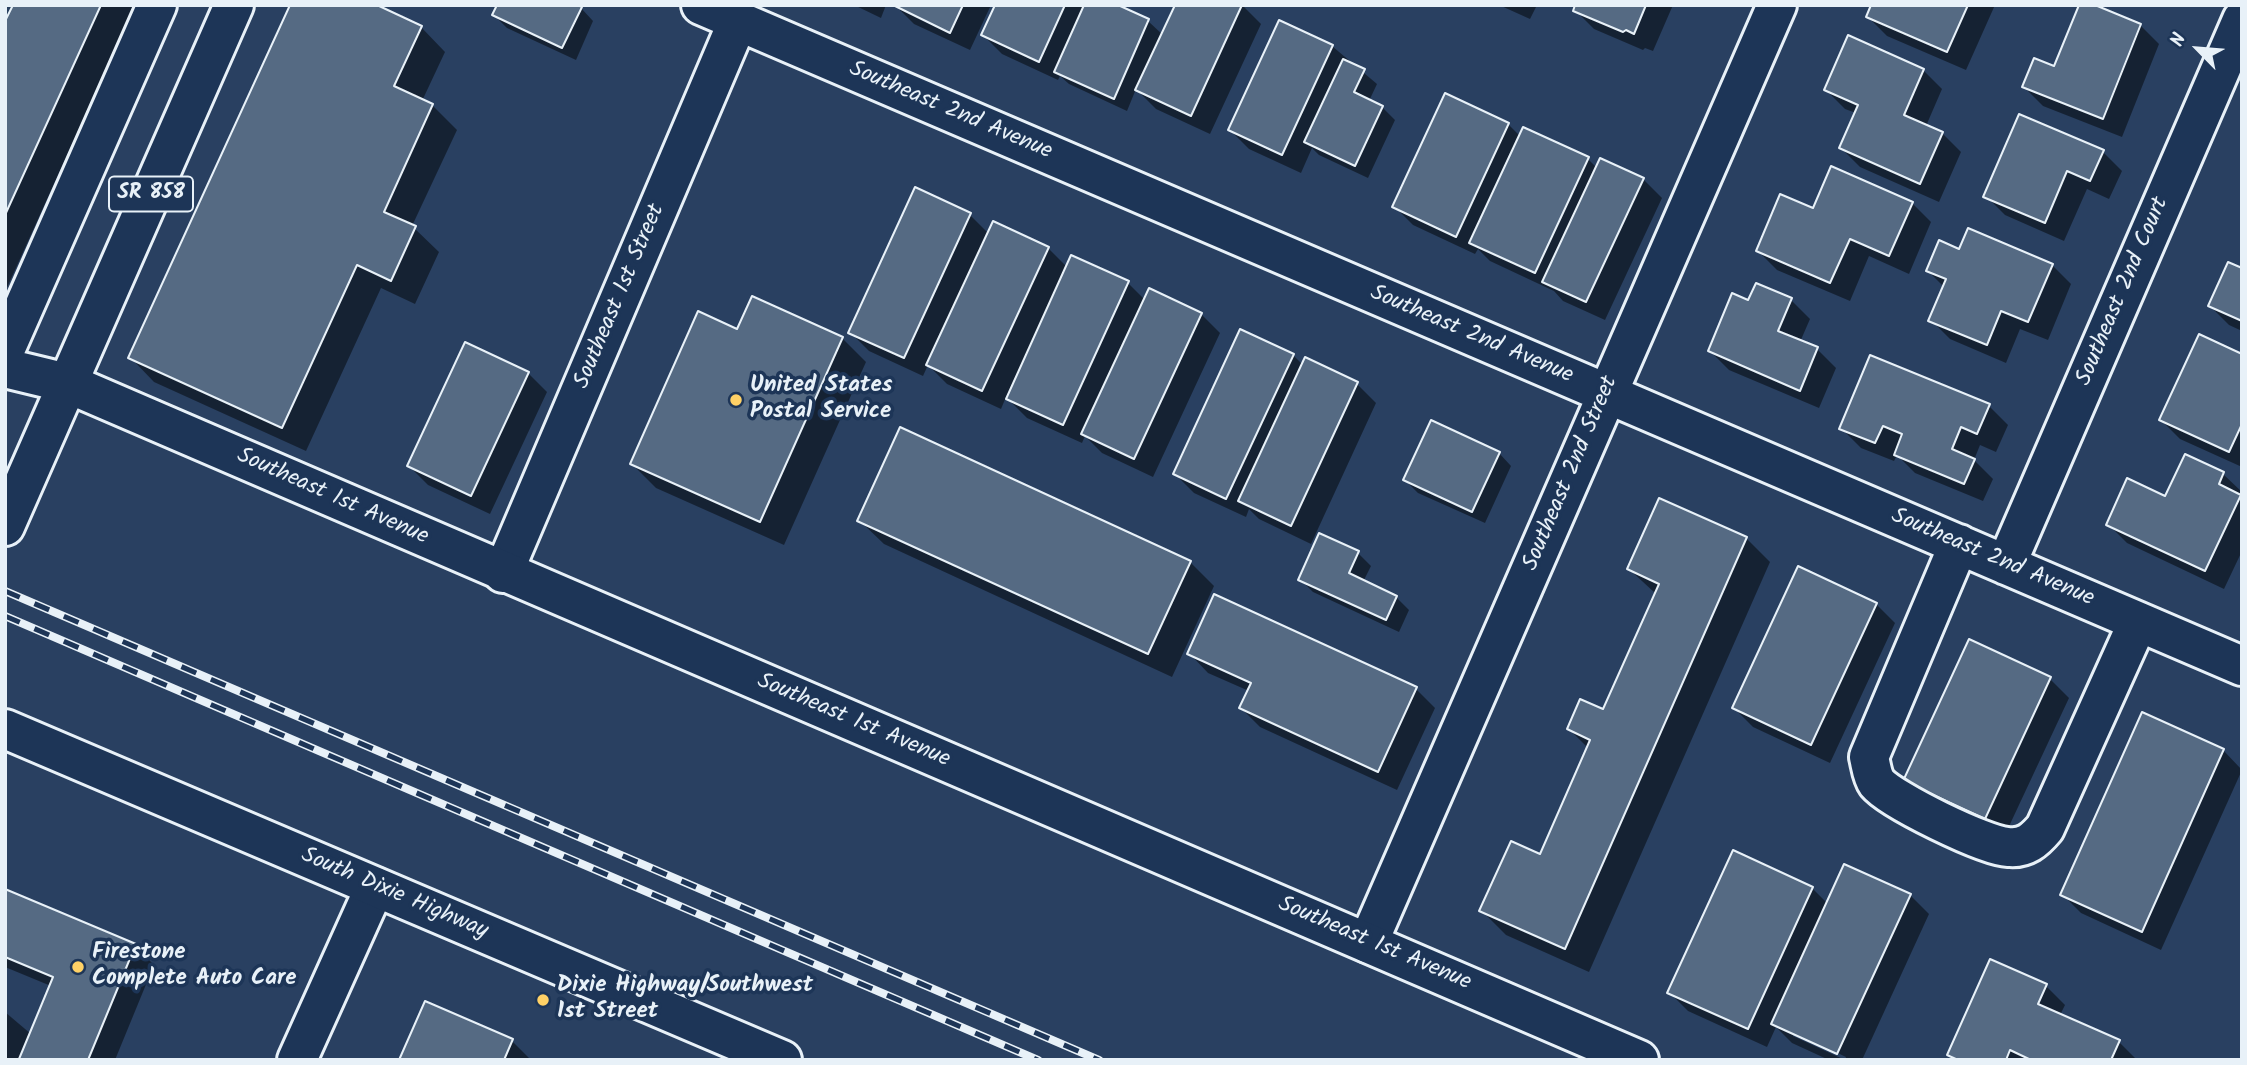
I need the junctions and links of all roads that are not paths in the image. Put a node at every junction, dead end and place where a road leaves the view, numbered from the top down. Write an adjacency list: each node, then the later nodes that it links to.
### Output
1 (157, 5): 7 (street, SR 858)
2 (234, 5): 9 (street, SR 858)
3 (701, 5): 6 (street, Southeast 2nd Avenue)
4 (1777, 5): 10 (street, Southeast 2nd Street)
5 (2242, 20): 13 (street, Southeast 2nd Court)
6 (738, 21): 10 (street, Southeast 2nd Avenue); 14 (street, Southeast 1st Street)
7 (5, 350)
8 (5, 368): 9 (street, Southeast 1st Avenue)
9 (67, 383): 11 (street, SR 858); 14 (street, Southeast 1st Avenue)
10 (1606, 395): 12 (street, Southeast 2nd Avenue); 19 (street, Southeast 2nd Street)
11 (5, 526)
12 (1959, 544): 13 (street, Southeast 2nd Avenue); 15 (street)
13 (2006, 565): 15 (street, Southeast 2nd Avenue)
14 (503, 573): 19 (street, Southeast 1st Avenue)
15 (2138, 622): 16 (street, Southeast 2nd Avenue)
16 (2242, 666)
17 (5, 729): 18 (street, South Dixie Highway)
18 (374, 887): 20 (street); 21 (street, South Dixie Highway)
19 (1368, 943): 22 (street, Southeast 1st Avenue)
20 (297, 1060)
21 (782, 1060)
22 (1639, 1060)

